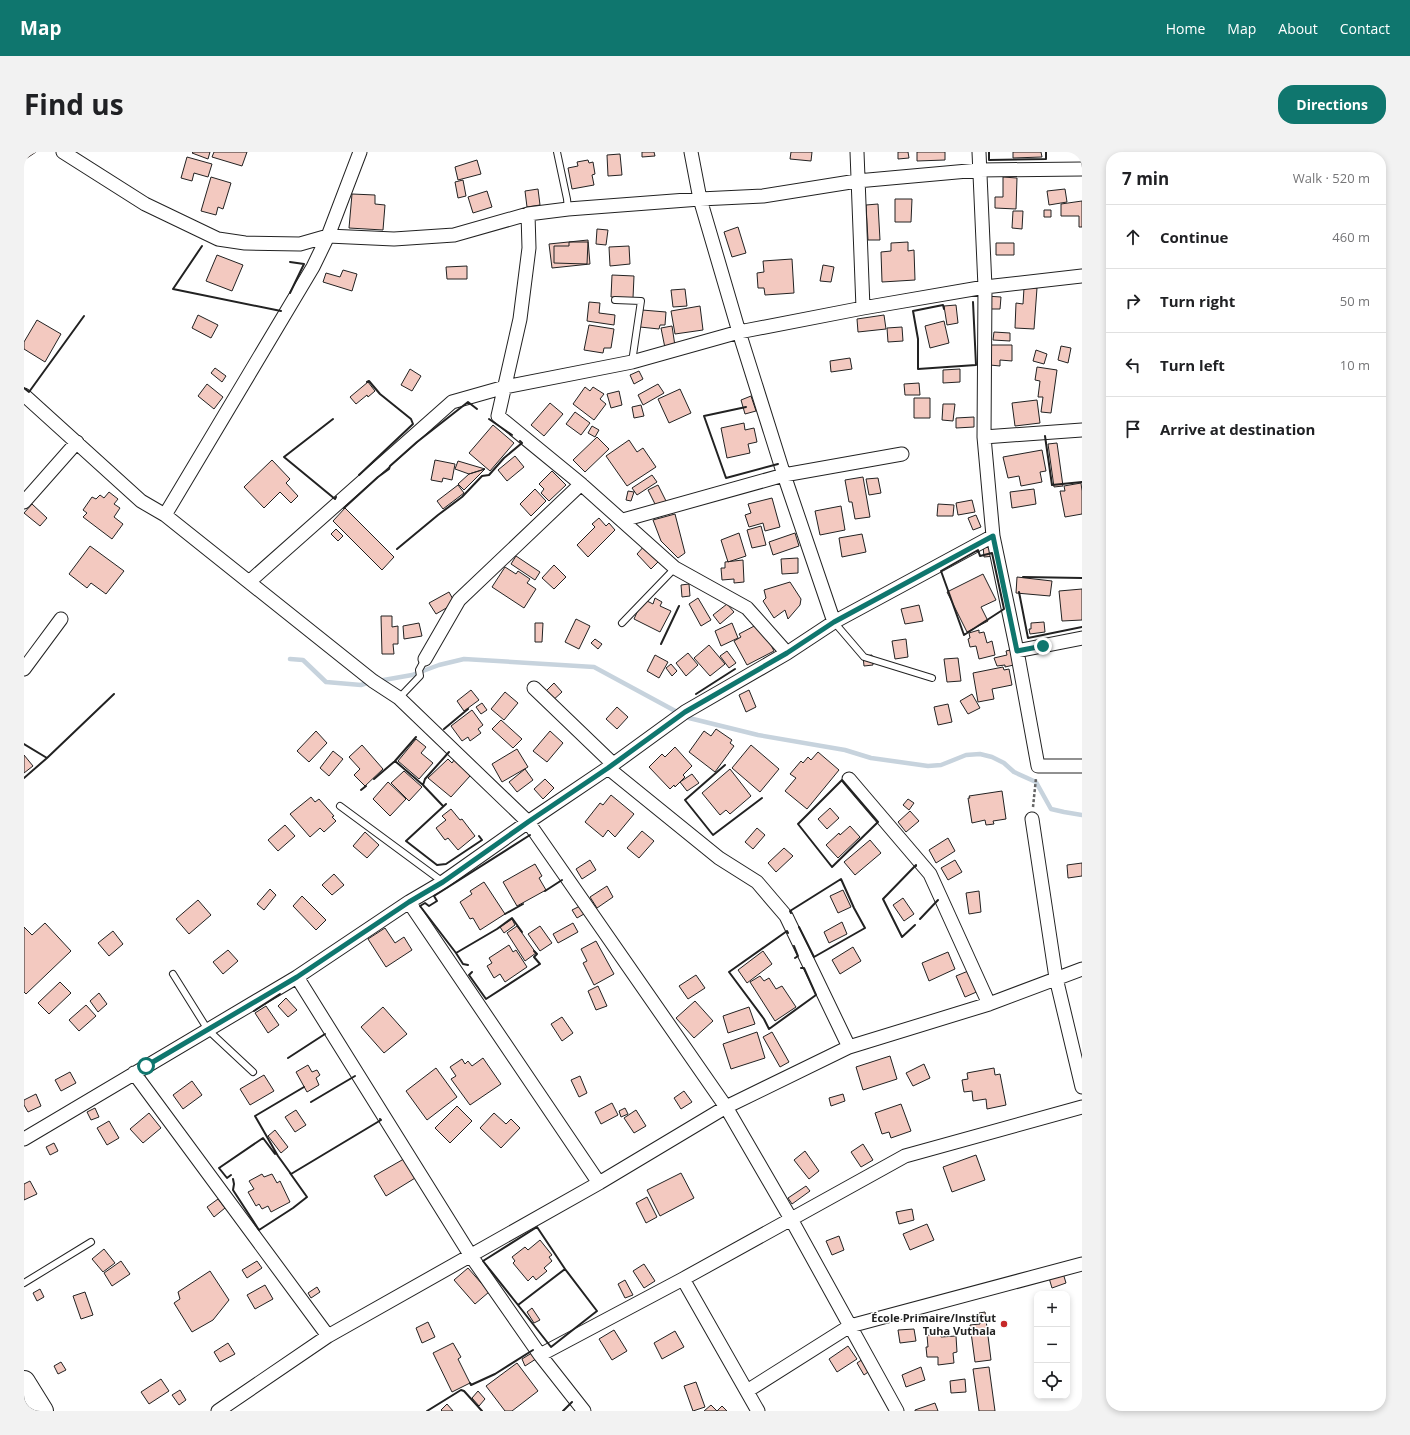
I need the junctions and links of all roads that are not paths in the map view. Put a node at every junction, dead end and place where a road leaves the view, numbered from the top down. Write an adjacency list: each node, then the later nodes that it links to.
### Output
1 (63, 152): 13 (street)
2 (360, 152): 13 (street)
3 (557, 152): 11 (lane)
4 (691, 152): 10 (street)
5 (857, 152): 9 (street)
6 (979, 152): 8 (street)
7 (1082, 169): 8 (street)
8 (980, 170): 9 (street); 15 (street)
9 (857, 181): 10 (street); 17 (street)
10 (700, 199): 11 (street); 18 (street)
11 (568, 209): 12 (street)
12 (528, 214): 13 (street); 20 (street)
13 (328, 236): 29 (street)
14 (1082, 276): 15 (street)
15 (985, 287): 17 (street); 23 (street)
16 (614, 300): 19 (lane)
17 (862, 308): 18 (street)
18 (739, 332): 19 (street); 26 (street)
19 (632, 362): 20 (street)
20 (505, 387): 27 (street); 33 (street)
21 (24, 395): 24 (street)
22 (1082, 430): 23 (street)
23 (984, 437): 31 (street)
24 (76, 442): 28 (street); 29 (street)
25 (902, 454): 26 (street)
26 (784, 475): 30 (street); 35 (street)
27 (581, 484): 30 (street); 40 (street)
28 (24, 502)
29 (165, 515): 33 (street)
30 (623, 520): 32 (street)
31 (993, 536): 35 (street); 38 (street)
32 (675, 568): 36 (lane); 39 (street)
33 (250, 582): 44 (street)
34 (61, 619): 41 (street)
35 (834, 622): 39 (street); 42 (lane)
36 (622, 623)
37 (1082, 638): 38 (street)
38 (1017, 651): 46 (street)
39 (787, 653): 45 (street)
40 (421, 668): 44 (lane)
41 (24, 669)
42 (932, 678)
43 (534, 688): 45 (street)
44 (398, 698): 50 (street)
45 (610, 766): 50 (street); 59 (street)
46 (1082, 766)
47 (850, 779): 57 (street)
48 (340, 806): 51 (lane)
49 (1032, 819): 56 (street)
50 (528, 822): 51 (street); 63 (street)
51 (443, 882): 52 (street)
52 (409, 902): 55 (street); 66 (street)
53 (1082, 969): 56 (street)
54 (173, 974): 58 (lane)
55 (297, 977): 58 (street); 69 (street)
56 (1056, 978): 57 (street); 62 (street)
57 (989, 1004): 59 (street)
58 (208, 1030): 60 (lane); 61 (street)
59 (849, 1047): 63 (street)
60 (253, 1072)
61 (134, 1074): 65 (street); 74 (street)
62 (1082, 1087)
63 (726, 1107): 66 (street); 67 (street)
64 (1082, 1107): 67 (street)
65 (24, 1139)
66 (599, 1183): 69 (street)
67 (791, 1219): 71 (street); 73 (street)
68 (91, 1242): 72 (lane)
69 (471, 1256): 74 (street); 75 (street)
70 (1082, 1264): 73 (street)
71 (683, 1279): 75 (street); 77 (street)
72 (24, 1283)
73 (850, 1326): 77 (street); 82 (street)
74 (328, 1336): 80 (street)
75 (540, 1355): 79 (street)
76 (24, 1382): 78 (highway)
77 (747, 1391): 81 (street)
78 (34, 1406)
79 (581, 1410)
80 (218, 1411)
81 (758, 1411)
82 (897, 1411)

